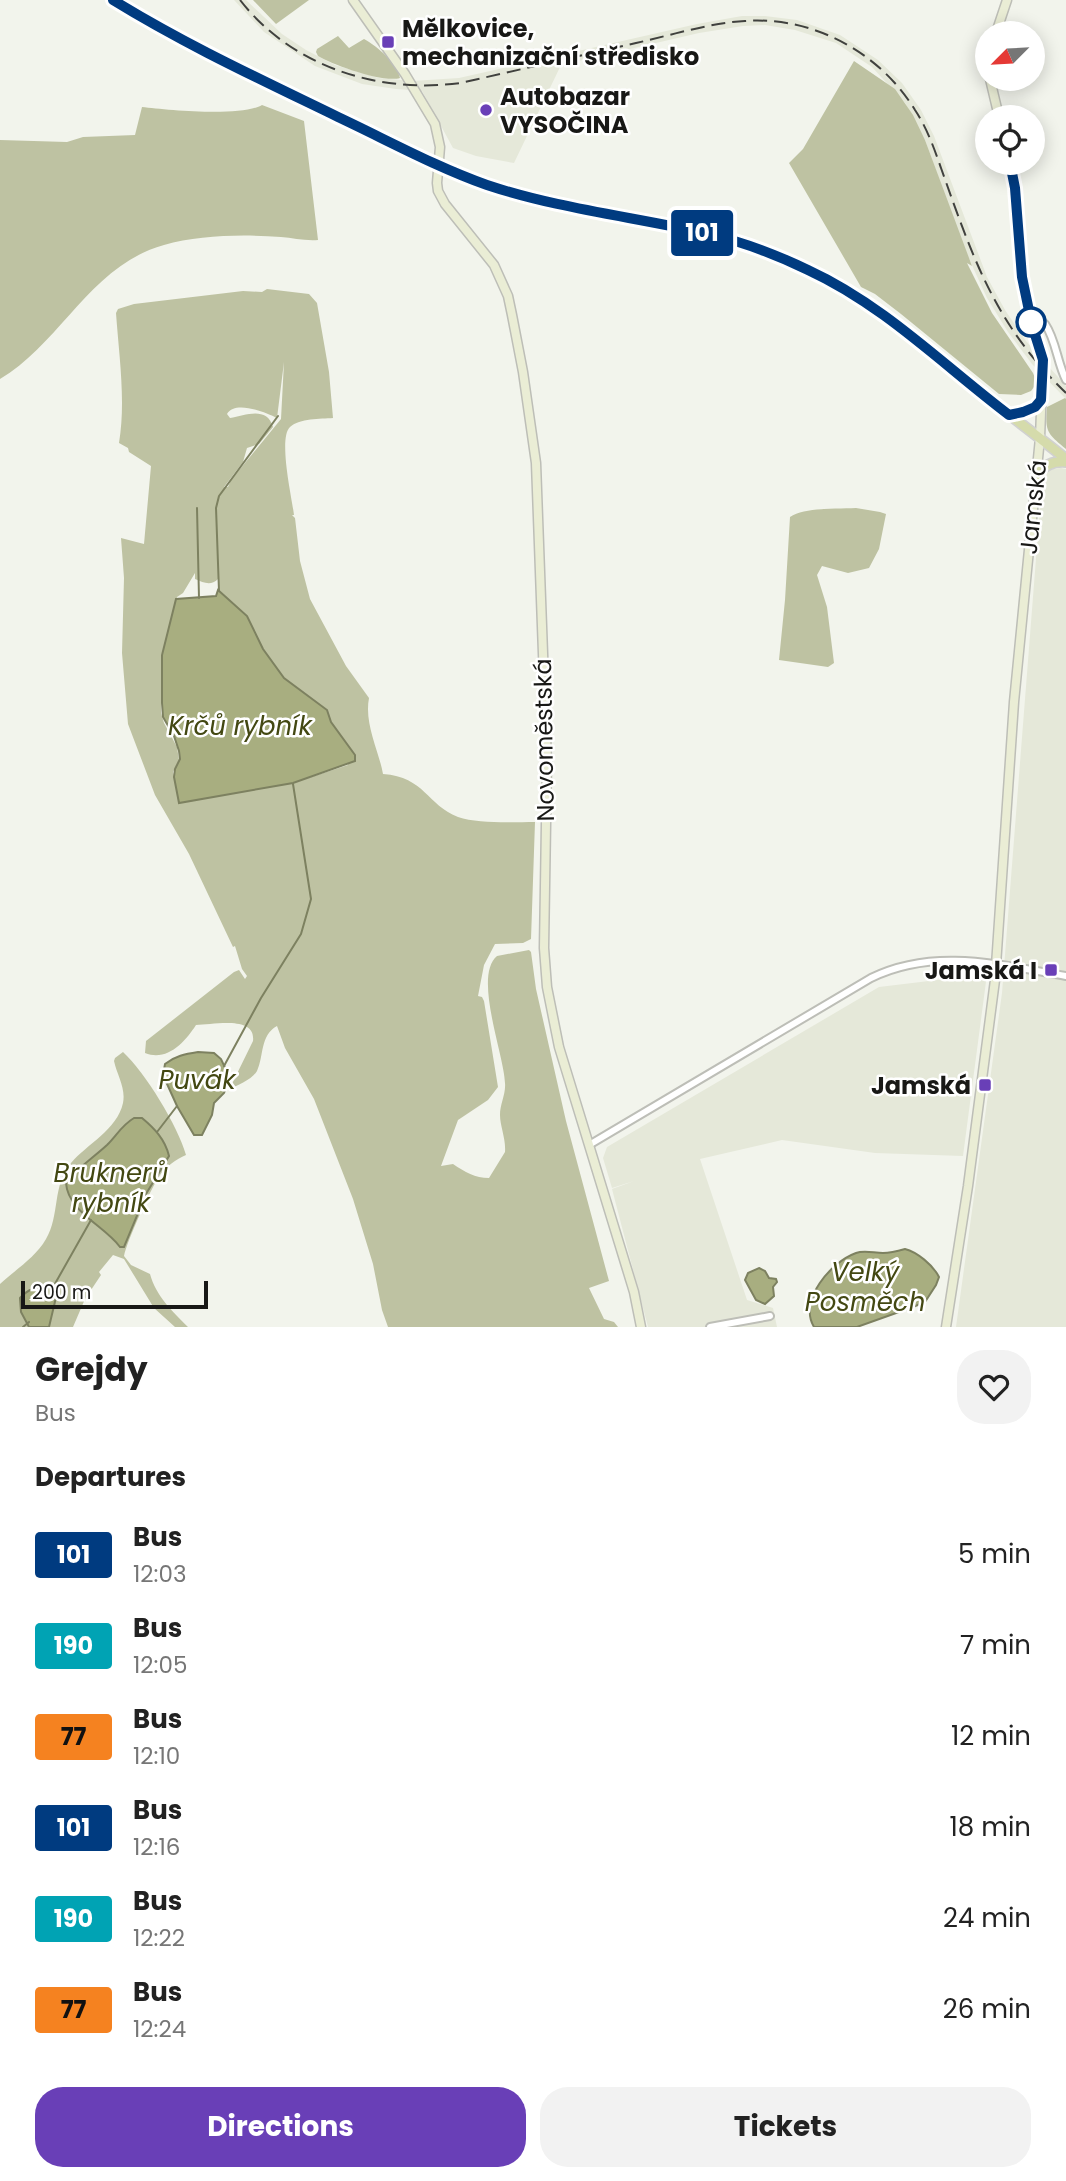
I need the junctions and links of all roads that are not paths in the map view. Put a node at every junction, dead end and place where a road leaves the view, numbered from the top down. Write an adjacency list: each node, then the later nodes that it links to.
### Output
1 (113, 0): 5 (main road)
2 (353, 0): 5 (street, Novoměstská)
3 (1007, 0): 4 (street)
4 (1000, 21)
5 (438, 165): 10 (main road); 16 (street, Novoměstská)
6 (1012, 175): 7 (street, Jamská)
7 (1032, 325): 8 (street); 9 (street, Jamská)
8 (1066, 380)
9 (1041, 400): 10 (main road); 11 (street, Jamská)
10 (1009, 415): 11 (main road)
11 (1040, 438): 12 (main road); 13 (street, Jamská)
12 (1066, 460): 13 (main road)
13 (1036, 476): 14 (street, Jamská)
14 (997, 965): 15 (street); 16 (street); 20 (street, Jamská)
15 (1066, 976)
16 (589, 1145): 18 (street, Novoměstská)
17 (770, 1316): 19 (street)
18 (641, 1327)
19 (710, 1327)
20 (946, 1327)

